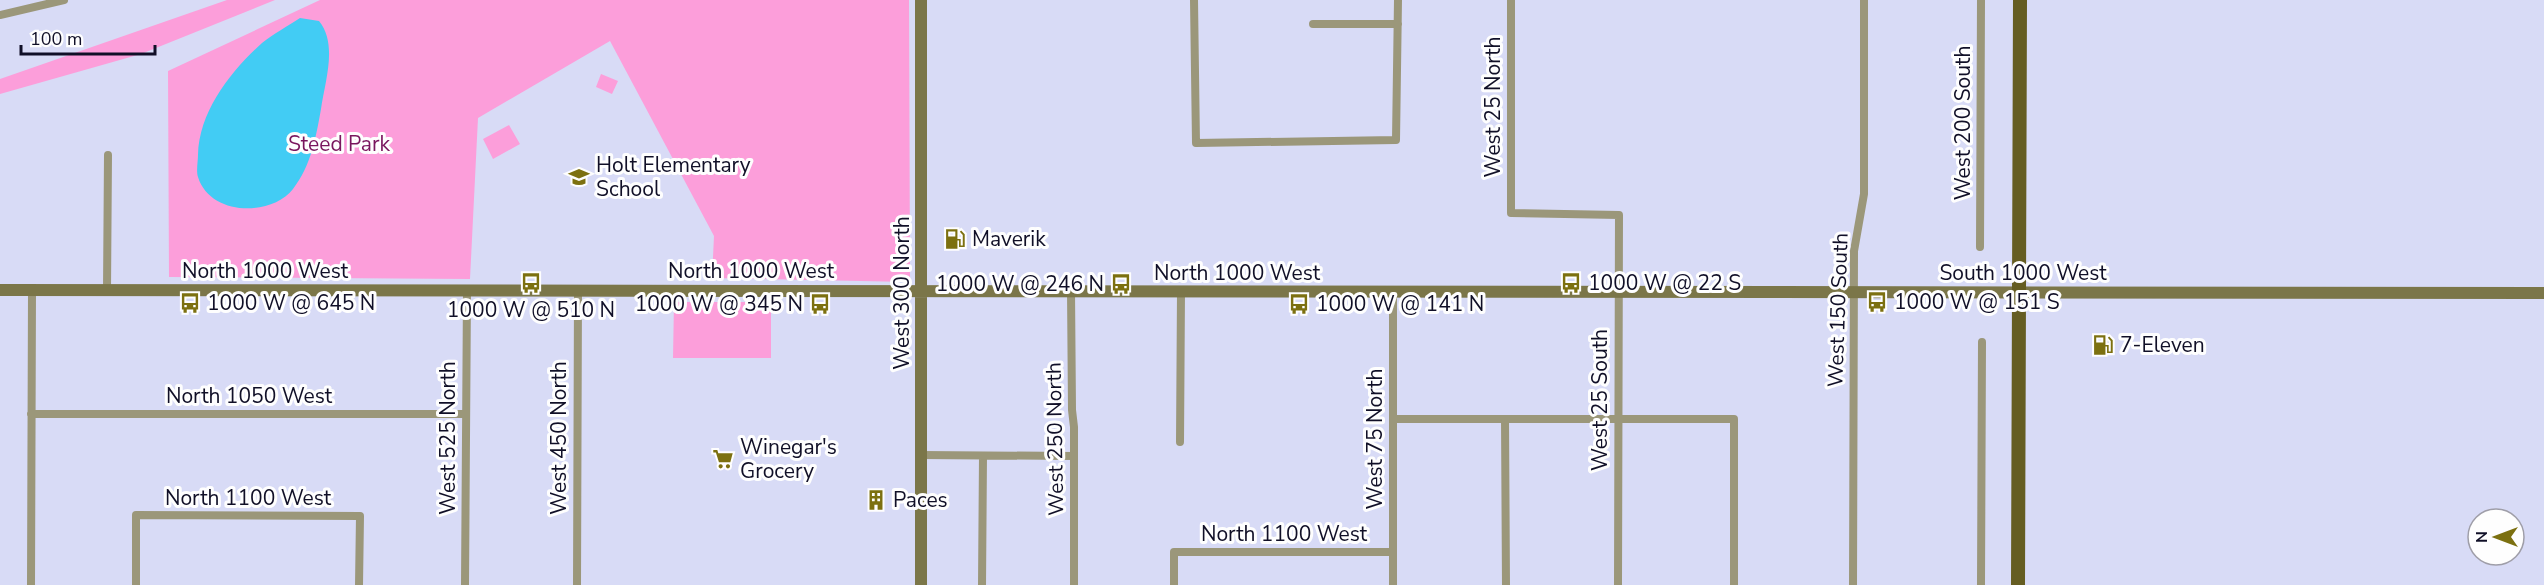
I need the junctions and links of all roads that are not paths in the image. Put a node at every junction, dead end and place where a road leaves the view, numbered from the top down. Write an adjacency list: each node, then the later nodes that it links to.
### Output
1 (64, 0): 9 (street)
2 (921, 0): 21 (main road, West 300 North)
3 (1194, 0): 12 (street)
4 (1398, 0): 12 (street)
5 (1511, 0): 14 (street, West 25 North)
6 (1864, 0): 26 (street, West 150 South)
7 (1981, 0): 15 (street, West 200 South)
8 (2020, 0): 27 (main road)
9 (37, 3): 10 (street)
10 (0, 15)
11 (1314, 24): 12 (street)
12 (1398, 24)
13 (108, 155): 18 (street)
14 (1619, 215): 25 (street, West 25 South)
15 (1980, 247)
16 (0, 291): 17 (main road, North 1000 West)
17 (32, 291): 18 (main road, North 1000 West); 31 (street)
18 (107, 291): 19 (main road, North 1000 West)
19 (466, 291): 20 (main road, North 1000 West); 32 (street, West 525 North)
20 (578, 291): 21 (main road, North 1000 West); 45 (street, West 450 North)
21 (921, 291): 22 (main road, North 1000 West); 37 (main road, West 300 North)
22 (1071, 291): 23 (main road, North 1000 West); 39 (street, West 250 North)
23 (1180, 292): 28 (main road, North 1000 West); 36 (street)
24 (1501, 292): 25 (main road, South 1000 West); 28 (main road, North 1000 West)
25 (1618, 292): 26 (main road, South 1000 West); 35 (street, West 25 South)
26 (1854, 292): 27 (main road, South 1000 West); 54 (street, West 150 South)
27 (2018, 292): 29 (main road, South 1000 West); 56 (main road)
28 (1393, 293): 33 (street, West 75 North)
29 (2544, 293)
30 (1982, 342): 55 (street)
31 (31, 414): 32 (street, North 1050 West); 41 (street)
32 (466, 414): 44 (street, West 525 North)
33 (1393, 419): 34 (street); 40 (street, West 75 North)
34 (1505, 419): 35 (street); 51 (street)
35 (1618, 419): 52 (street, West 25 South); 53 (street)
36 (1180, 442)
37 (921, 455): 38 (street); 46 (main road, West 300 North)
38 (983, 456): 39 (street); 47 (street)
39 (1074, 456): 48 (street, West 250 North)
40 (1393, 552): 49 (street, North 1100 West); 50 (street, West 75 North)
41 (31, 585)
42 (136, 585): 43 (street, North 1100 West)
43 (360, 585)
44 (465, 585)
45 (577, 585)
46 (921, 585)
47 (982, 585)
48 (1074, 585)
49 (1174, 585)
50 (1393, 585)
51 (1506, 585)
52 (1618, 585)
53 (1734, 585)
54 (1853, 585)
55 (1981, 585)
56 (2018, 585)

